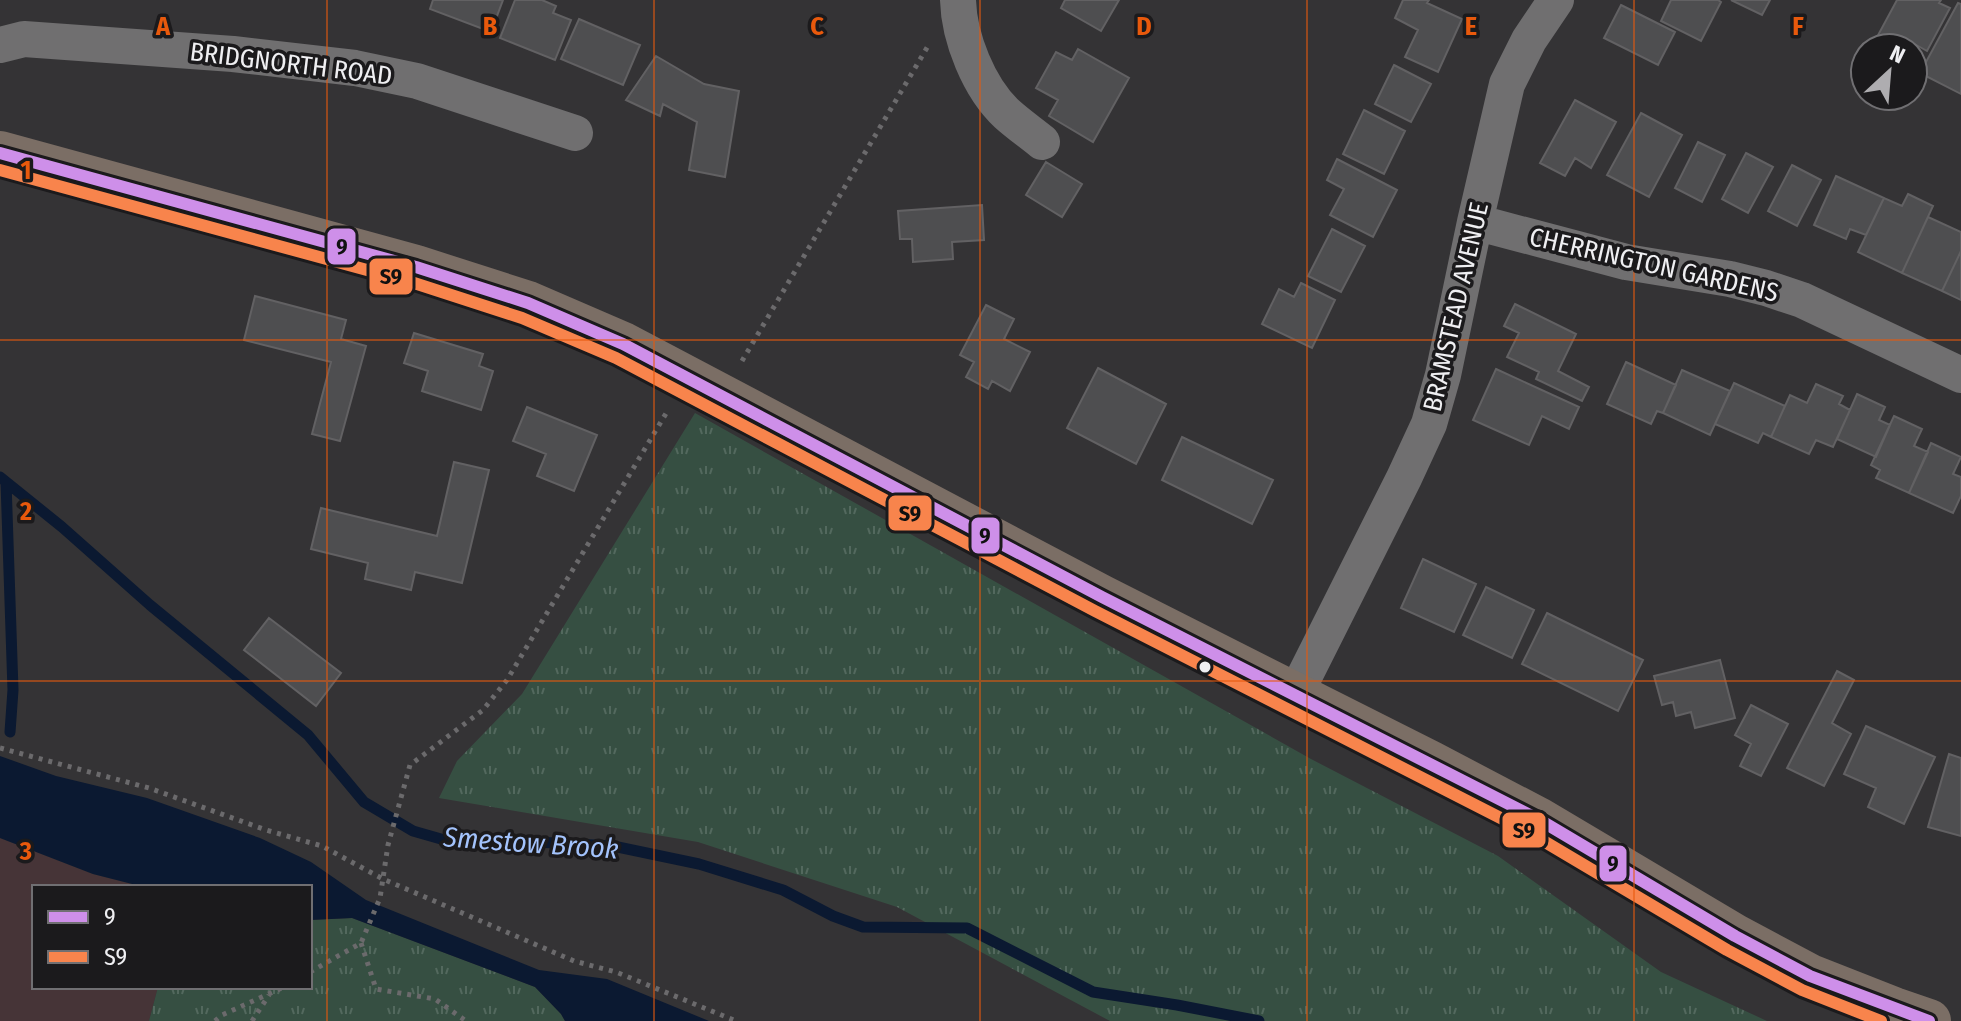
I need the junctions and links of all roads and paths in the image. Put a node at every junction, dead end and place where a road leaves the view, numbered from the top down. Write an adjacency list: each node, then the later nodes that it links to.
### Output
1 (958, 0): 6 (street)
2 (1556, 0): 8 (street, BRAMSTEAD AVENUE)
3 (931, 41): 10 (path)
4 (0, 45): 5 (street, BRIDGNORTH ROAD)
5 (575, 133)
6 (1042, 142)
7 (0, 153): 10 (highway)
8 (1475, 222): 9 (street, CHERRINGTON GARDENS); 11 (street, BRAMSTEAD AVENUE)
9 (1961, 375)
10 (705, 387): 11 (highway); 13 (path)
11 (1295, 695): 22 (highway)
12 (0, 748): 13 (path)
13 (383, 876): 14 (path); 21 (path)
14 (361, 943): 15 (path); 20 (path)
15 (312, 971)
16 (280, 989): 17 (path)
17 (270, 995): 18 (path); 19 (path)
18 (215, 1021)
19 (252, 1021)
20 (466, 1021)
21 (736, 1021)
22 (1929, 1021)

